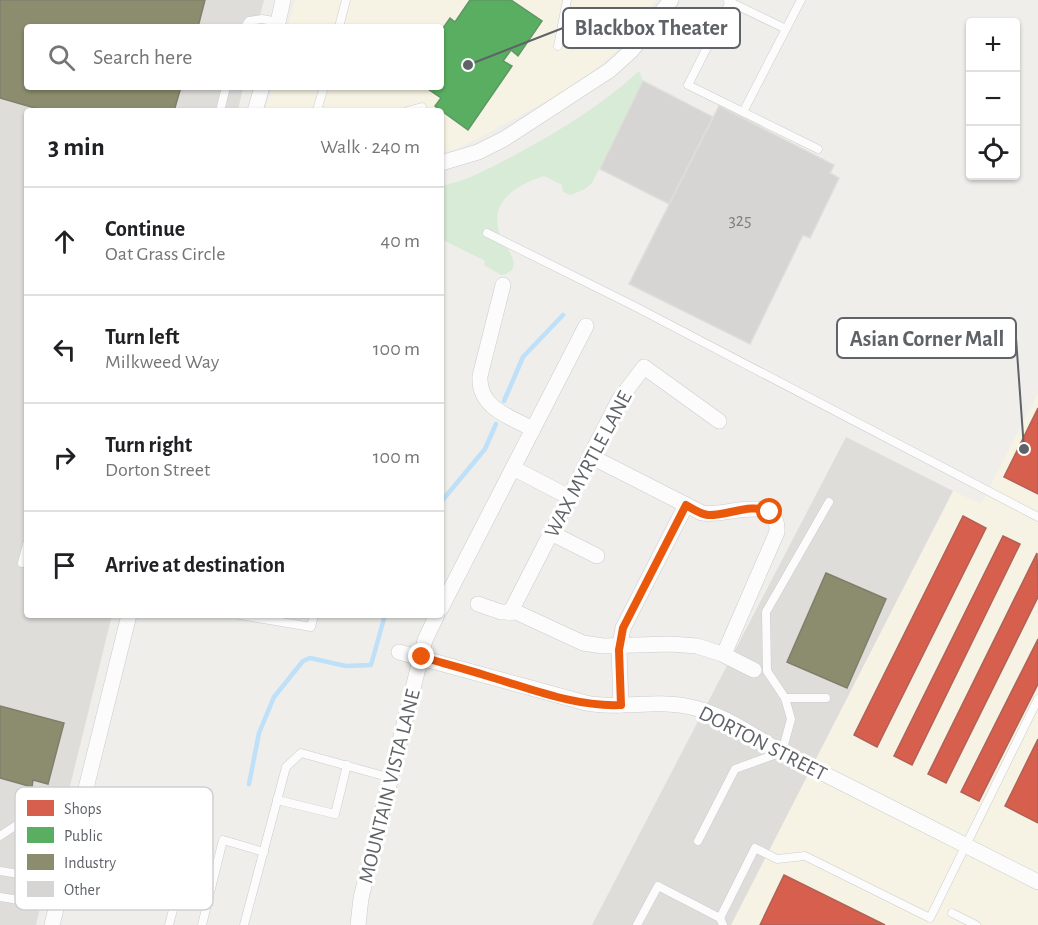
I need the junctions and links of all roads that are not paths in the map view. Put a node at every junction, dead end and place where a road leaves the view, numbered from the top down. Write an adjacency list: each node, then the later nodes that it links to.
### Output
1 (283, 0): 9 (street)
2 (346, 0): 10 (lane)
3 (567, 0): 12 (lane)
4 (671, 0): 23 (street)
5 (801, 0): 11 (lane)
6 (729, 1): 11 (lane); 21 (lane)
7 (247, 24): 8 (lane)
8 (275, 24)
9 (278, 24)
10 (340, 24)
11 (786, 29): 21 (lane)
12 (558, 46)
13 (225, 90): 17 (lane)
14 (261, 90): 18 (street)
15 (323, 90): 19 (lane)
16 (422, 107): 20 (lane)
17 (221, 108)
18 (256, 108)
19 (318, 108)
20 (418, 108)
21 (743, 112): 22 (lane)
22 (818, 149)
23 (444, 162)
24 (487, 233): 34 (lane)
25 (503, 285): 28 (street)
26 (586, 326): 28 (street)
27 (719, 421): 29 (street, WAX MYRTLE LANE)
28 (533, 429): 30 (street)
29 (590, 456): 31 (street, WAX MYRTLE LANE); 33 (street)
30 (513, 468): 31 (street); 39 (street)
31 (569, 497): 35 (street, WAX MYRTLE LANE)
32 (829, 502): 51 (lane)
33 (686, 505): 46 (street); 48 (street)
34 (1038, 517)
35 (551, 533): 37 (street); 41 (street, WAX MYRTLE LANE)
36 (24, 555): 38 (lane)
37 (597, 556)
38 (22, 563)
39 (444, 602)
40 (478, 604): 41 (street)
41 (510, 613): 46 (street)
42 (128, 618): 58 (street)
43 (258, 618): 44 (lane)
44 (313, 618)
45 (436, 618): 49 (street, MOUNTAIN VISTA LANE)
46 (619, 646): 48 (street); 54 (street)
47 (399, 652): 49 (street, DORTON STREET)
48 (724, 654): 50 (street)
49 (422, 657): 54 (street, DORTON STREET); 57 (street, MOUNTAIN VISTA LANE)
50 (754, 670)
51 (785, 698): 52 (lane); 55 (lane)
52 (826, 698)
53 (1038, 699): 63 (lane)
54 (621, 705): 55 (street, DORTON STREET)
55 (782, 752): 62 (lane); 63 (street, DORTON STREET)
56 (346, 765): 57 (lane); 59 (lane); 59 (lane)
57 (391, 778): 80 (street, MOUNTAIN VISTA LANE)
58 (87, 787)
59 (277, 800): 64 (lane)
60 (15, 826): 61 (lane)
61 (0, 836)
62 (698, 841)
63 (965, 846): 68 (street, DORTON STREET); 75 (lane)
64 (264, 852): 67 (lane); 79 (lane)
65 (0, 871): 66 (lane)
66 (15, 873)
67 (213, 880)
68 (1038, 882)
69 (0, 897): 70 (lane)
70 (15, 899)
71 (56, 910): 76 (street)
72 (174, 910): 77 (lane)
73 (206, 910): 78 (lane)
74 (951, 913): 82 (lane)
75 (722, 922): 81 (lane)
76 (52, 925)
77 (170, 925)
78 (202, 925)
79 (244, 925)
80 (358, 925)
81 (637, 925)
82 (976, 925)

